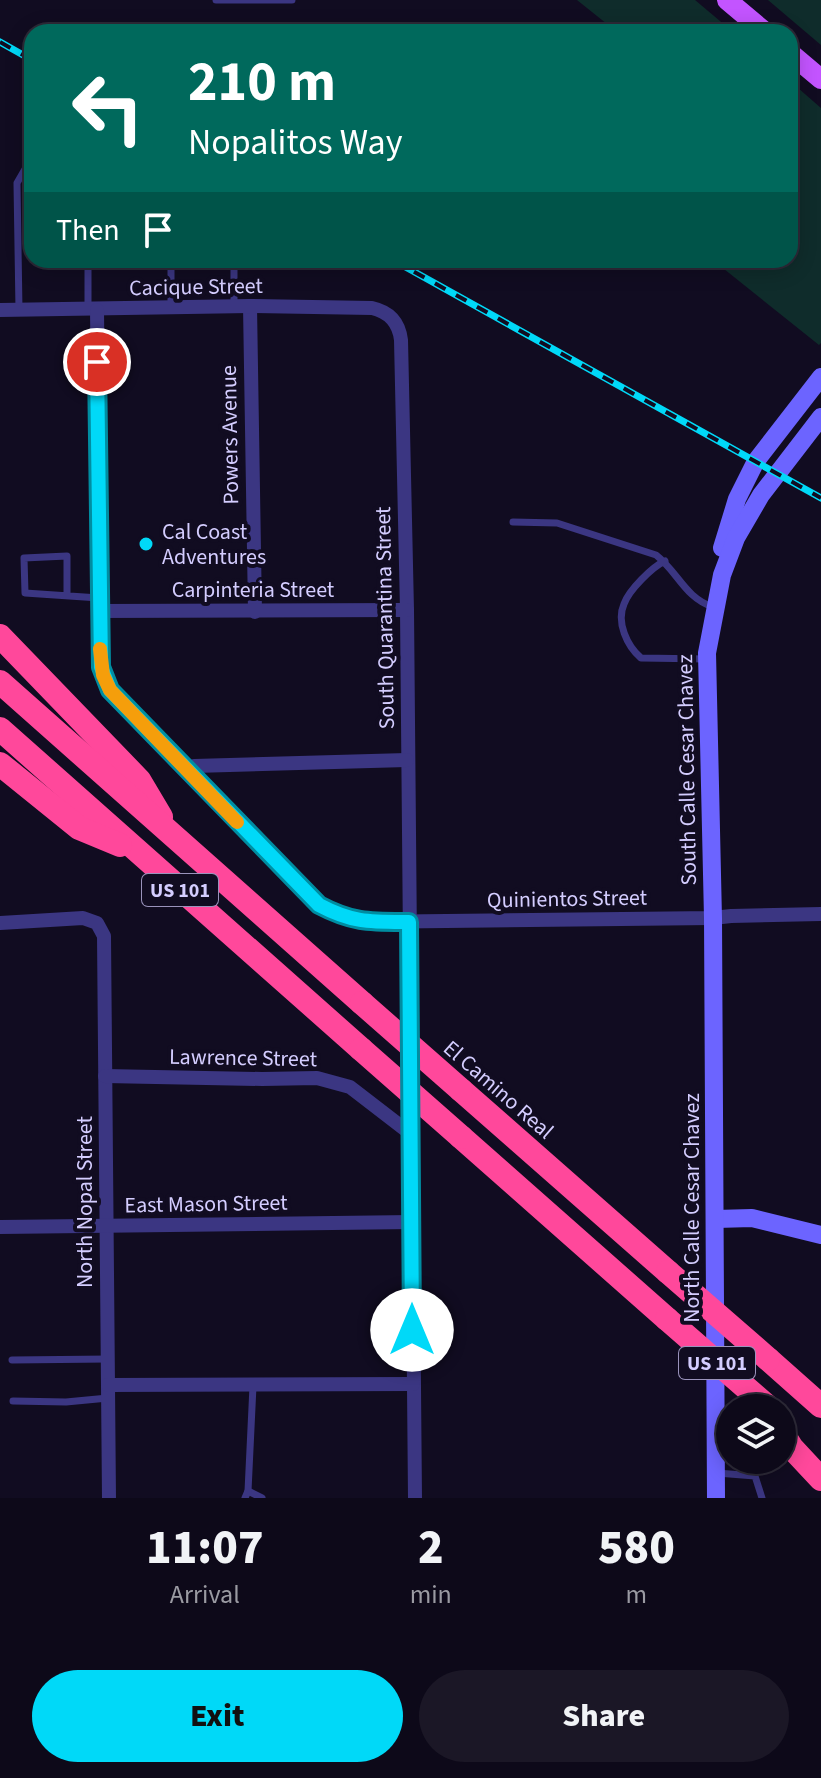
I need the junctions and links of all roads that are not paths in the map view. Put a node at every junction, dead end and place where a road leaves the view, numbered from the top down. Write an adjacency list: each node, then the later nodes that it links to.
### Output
1 (216, 0): 2 (lane)
2 (292, 0)
3 (727, 0): 4 (main road)
4 (756, 24)
5 (798, 60): 6 (main road)
6 (821, 79)
7 (24, 171): 15 (lane)
8 (89, 268): 16 (lane)
9 (171, 268): 13 (lane)
10 (234, 268): 11 (lane)
11 (234, 306): 12 (street, Cacique Street); 13 (street, Cacique Street)
12 (250, 306): 17 (street, Cacique Street); 27 (street, Powers Avenue)
13 (171, 308): 16 (street, Cacique Street)
14 (0, 310): 15 (street, Cacique Street)
15 (19, 310): 16 (street, Cacique Street)
16 (92, 310): 24 (street, Quinientos Street)
17 (390, 316): 26 (street, South Quarantina Street)
18 (821, 377): 22 (street, South Calle Cesar Chavez)
19 (821, 417): 22 (street, South Calle Cesar Chavez)
20 (513, 522): 21 (lane)
21 (665, 561): 25 (lane); 29 (lane)
22 (722, 575): 25 (street, South Calle Cesar Chavez)
23 (67, 596): 23 (lane); 24 (lane)
24 (99, 604): 27 (street, Carpinteria Street); 34 (street, Quinientos Street)
25 (715, 608): 29 (street, South Calle Cesar Chavez)
26 (407, 610): 27 (street, Carpinteria Street); 32 (street, South Quarantina Street)
27 (255, 612)
28 (0, 636): 35 (highway)
29 (707, 659): 38 (street, South Calle Cesar Chavez)
30 (0, 682): 35 (highway, El Camino Real / US 101)
31 (0, 729): 36 (highway, US 101)
32 (407, 760): 34 (street); 39 (street, South Quarantina Street)
33 (0, 764): 36 (highway)
34 (186, 770): 39 (street, Quinientos Street)
35 (172, 836): 56 (highway, El Camino Real / US 101, bridge)
36 (138, 853): 54 (highway, US 101, bridge)
37 (821, 914): 38 (street, Quinientos Street)
38 (713, 918): 39 (street, Quinientos Street); 43 (street, North Calle Cesar Chavez)
39 (409, 922): 42 (street, South Quarantina Street)
40 (0, 923): 41 (street, North Nopal Street)
41 (105, 1076): 42 (street, Lawrence Street); 46 (street, North Nopal Street)
42 (411, 1134): 44 (street, South Quarantina Street)
43 (716, 1219): 47 (street); 53 (street, North Calle Cesar Chavez)
44 (412, 1222): 46 (street, East Mason Street); 51 (street, South Quarantina Street)
45 (0, 1227): 46 (street, East Mason Street)
46 (106, 1227): 48 (street, North Nopal Street)
47 (821, 1235)
48 (108, 1359): 49 (lane); 52 (street, North Nopal Street)
49 (12, 1360)
50 (253, 1383): 51 (street); 52 (street); 63 (lane)
51 (413, 1384): 66 (street, South Quarantina Street)
52 (108, 1391): 55 (lane); 64 (street, North Nopal Street)
53 (716, 1394)
54 (753, 1394)
55 (13, 1401)
56 (821, 1406)
57 (796, 1432): 59 (highway, US 101)
58 (796, 1452): 62 (highway)
59 (821, 1453)
60 (716, 1474): 67 (street, North Calle Cesar Chavez)
61 (729, 1474): 68 (lane)
62 (821, 1479)
63 (246, 1495): 65 (lane)
64 (109, 1498)
65 (262, 1498)
66 (415, 1498)
67 (716, 1498)
68 (762, 1498)

